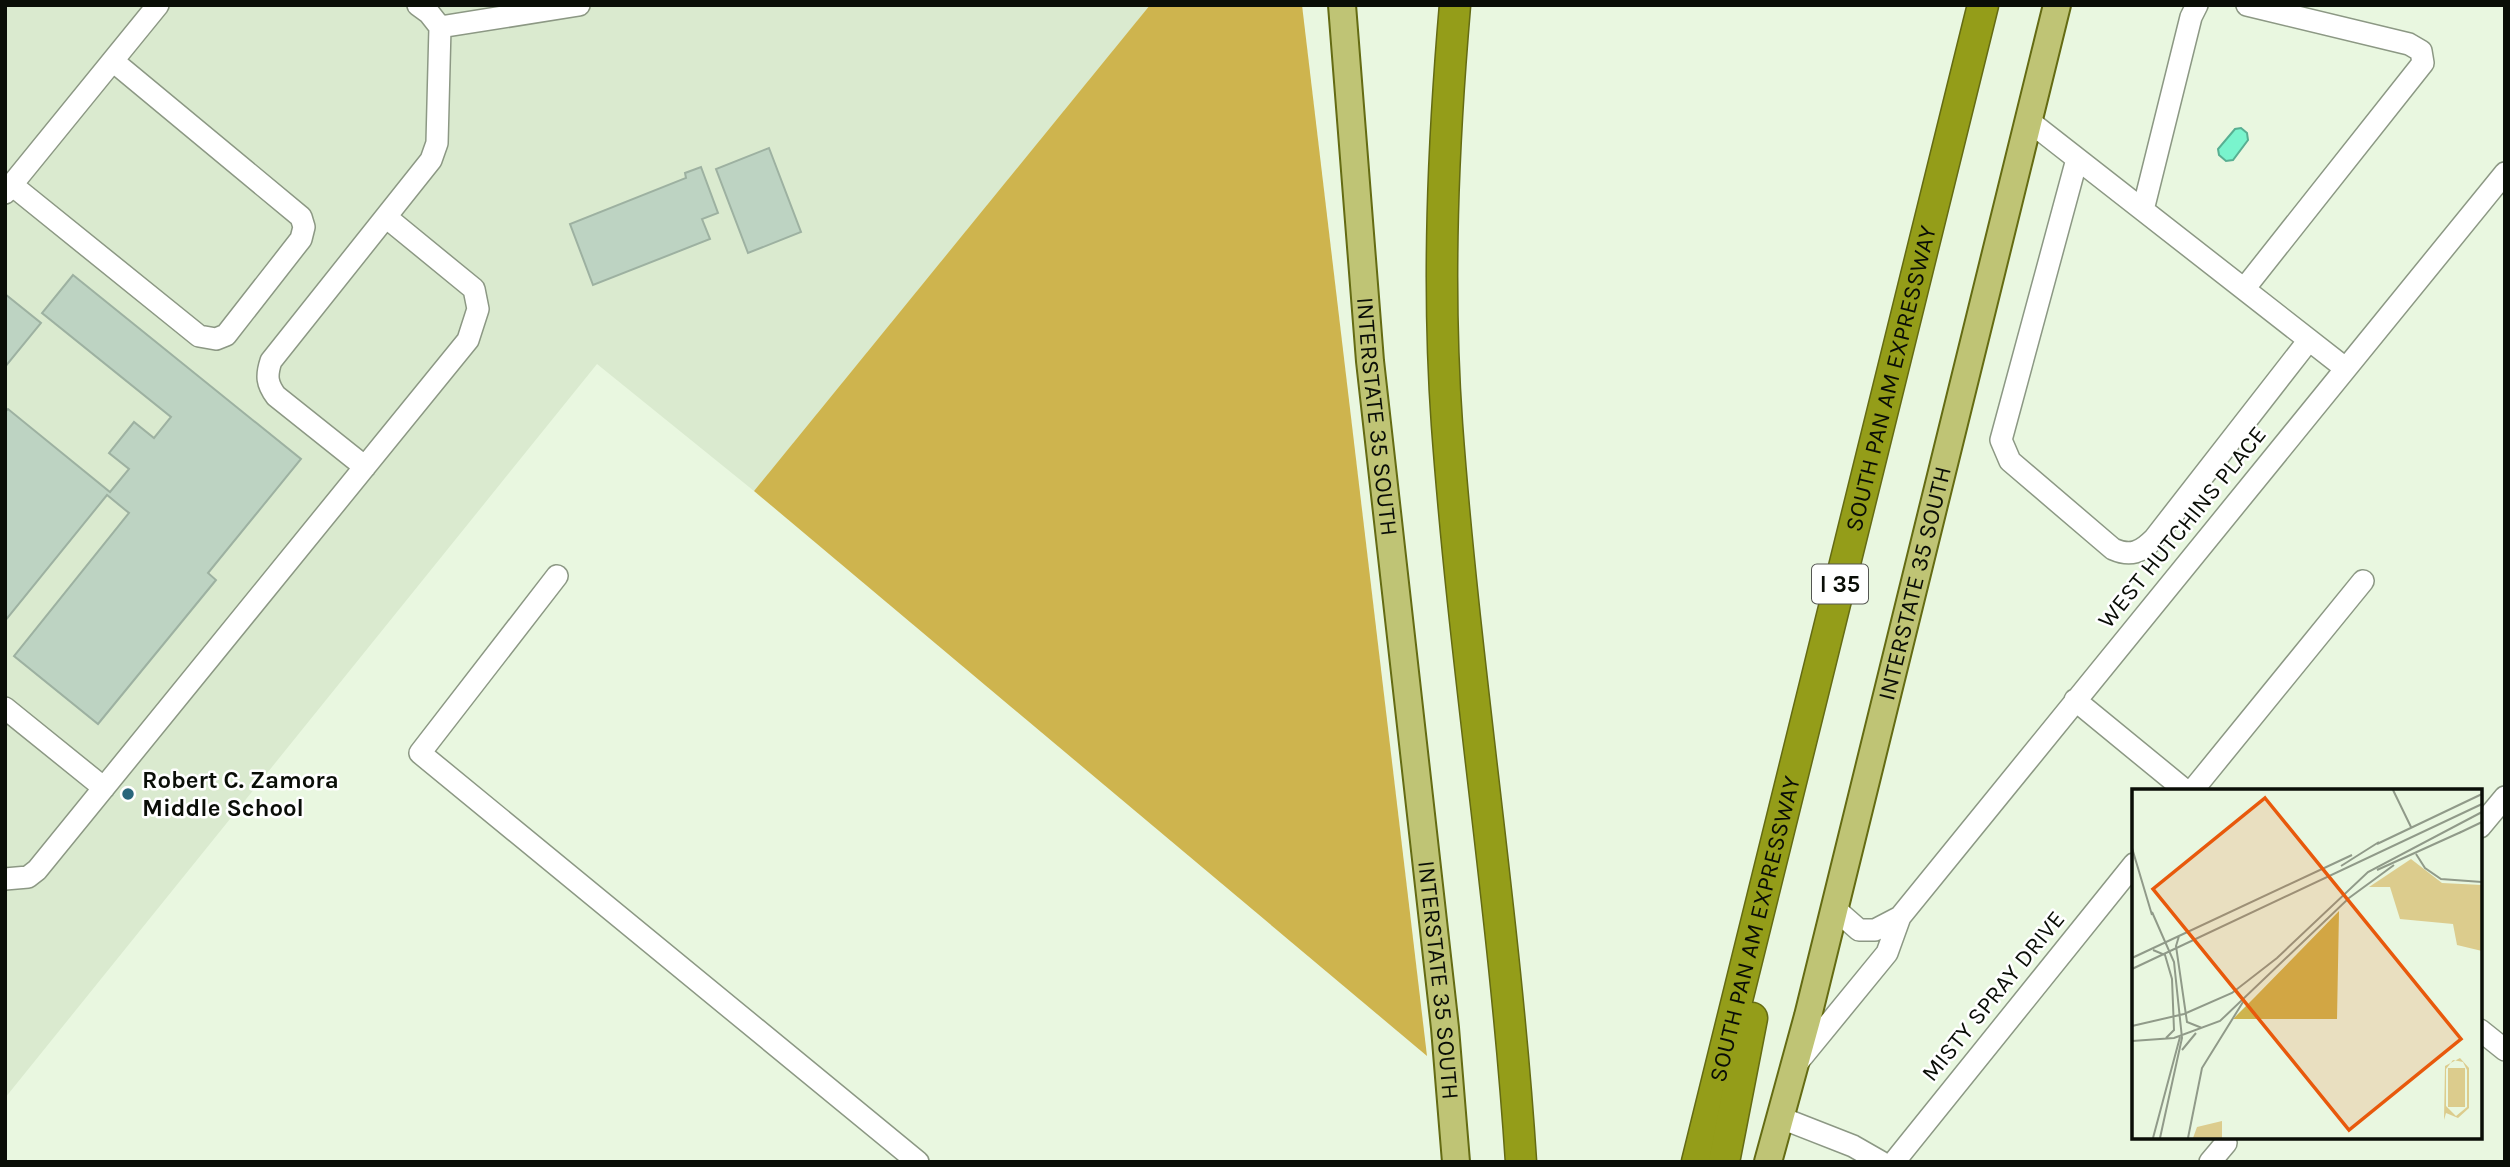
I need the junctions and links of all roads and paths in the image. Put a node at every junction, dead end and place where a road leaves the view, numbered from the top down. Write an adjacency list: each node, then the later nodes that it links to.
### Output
1 (158, 5): 11 (street)
2 (418, 5): 10 (street)
3 (579, 5): 10 (street)
4 (1342, 5): 42 (main road, INTERSTATE 35 SOUTH)
5 (1455, 5): 43 (highway)
6 (1983, 5): 33 (highway, SOUTH PAN AM EXPRESSWAY / I 35)
7 (2057, 5): 12 (main road, INTERSTATE 35 SOUTH)
8 (2197, 5): 16 (street)
9 (2247, 5): 18 (street)
10 (439, 27): 17 (street)
11 (113, 61): 15 (street); 15 (street)
12 (2029, 121): 13 (street); 34 (main road, INTERSTATE 35 SOUTH)
13 (2077, 159): 16 (street); 19 (street)
14 (2505, 173): 20 (street, WEST HUTCHINS PLACE)
15 (9, 189)
16 (2143, 210): 18 (street)
17 (386, 217): 21 (street); 21 (street)
18 (2244, 289): 19 (street)
19 (2309, 340): 20 (street)
20 (2345, 368): 24 (street, WEST HUTCHINS PLACE)
21 (365, 467): 26 (street)
22 (557, 576): 41 (street)
23 (2363, 581): 28 (street)
24 (2075, 700): 27 (street); 35 (street, WEST HUTCHINS PLACE)
25 (5, 708): 26 (street)
26 (104, 789): 32 (street)
27 (2184, 789)
28 (2194, 789)
29 (2505, 797): 30 (street)
30 (2482, 825)
31 (2132, 865): 48 (street, MISTY SPRAY DRIVE)
32 (5, 879)
33 (1766, 884): 44 (highway, SOUTH PAN AM EXPRESSWAY / I 35); 45 (highway)
34 (1835, 909): 35 (street, WEST HUTCHINS PLACE); 38 (main road, INTERSTATE 35 SOUTH)
35 (1900, 916): 38 (street, WEST HUTCHINS PLACE)
36 (2482, 1032): 37 (street)
37 (2505, 1050)
38 (1795, 1066): 39 (main road, INTERSTATE 35 SOUTH)
39 (1779, 1117): 46 (main road, INTERSTATE 35 SOUTH); 47 (street)
40 (2225, 1143): 49 (street)
41 (919, 1162)
42 (1456, 1162)
43 (1521, 1162)
44 (1697, 1162)
45 (1724, 1162)
46 (1768, 1162)
47 (1881, 1162)
48 (1894, 1162)
49 (2210, 1162)

